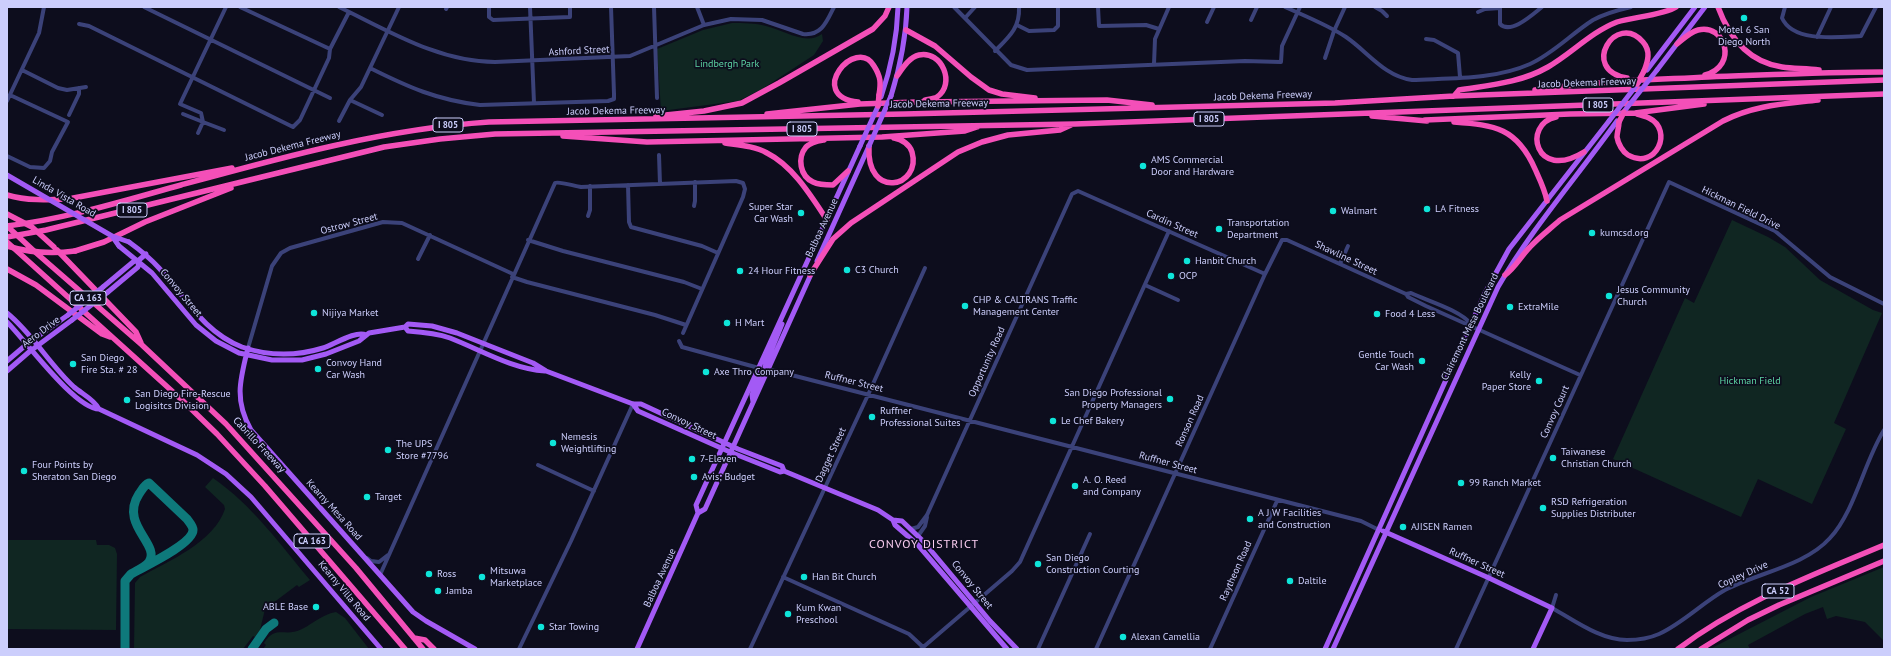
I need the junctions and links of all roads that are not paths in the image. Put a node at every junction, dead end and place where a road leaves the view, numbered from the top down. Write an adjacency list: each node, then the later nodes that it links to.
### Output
1 (44, 7): 66 (street)
2 (144, 7): 56 (street)
3 (226, 7): 56 (street)
4 (240, 7): 59 (street)
5 (339, 7): 39 (street, Ashford Street)
6 (399, 7): 53 (street)
7 (489, 7): 44 (street)
8 (530, 7): 44 (street)
9 (570, 7): 44 (street)
10 (611, 7): 61 (street)
11 (654, 7): 58 (street)
12 (697, 7): 48 (street)
13 (834, 7): 48 (street, Ashford Street)
14 (889, 7): 103 (highway)
15 (898, 7): 83 (main road)
16 (908, 7): 50 (main road, Balboa Avenue)
17 (954, 7): 43 (street)
18 (975, 7): 43 (street)
19 (1020, 7): 49 (street)
20 (1058, 7): 49 (street)
21 (1098, 7): 51 (street)
22 (1169, 7): 51 (street)
23 (1214, 7): 46 (street)
24 (1257, 7): 45 (street)
25 (1286, 7): 41 (street)
26 (1300, 7): 41 (street)
27 (1345, 7): 52 (street)
28 (1375, 7): 42 (street)
29 (1542, 7): 38 (street)
30 (1631, 7): 72 (street)
31 (1676, 7): 84 (highway)
32 (1695, 7): 67 (main road)
33 (1705, 7): 57 (main road)
34 (1718, 7): 68 (highway)
35 (1785, 7): 54 (street)
36 (1831, 7): 54 (street)
37 (1876, 7): 54 (street)
38 (1500, 8): 40 (street)
39 (349, 12): 53 (street, Ashford Street); 59 (street)
40 (1478, 12)
41 (1298, 13): 52 (street); 64 (street)
42 (1387, 16)
43 (965, 18): 60 (street)
44 (530, 19): 63 (street)
45 (1251, 20)
46 (1206, 22)
47 (79, 24): 71 (street)
48 (704, 25): 58 (street, Ashford Street)
49 (1017, 25): 60 (street)
50 (906, 30): 70 (main road, Balboa Avenue); 90 (highway)
51 (1159, 30): 64 (street)
52 (1334, 30): 62 (street); 72 (street)
53 (388, 31): 63 (street, Ashford Street); 65 (street)
54 (1817, 37)
55 (1426, 39): 72 (street)
56 (210, 40): 71 (street); 78 (street)
57 (1678, 44): 73 (highway); 95 (main road, bridge)
58 (655, 46): 61 (street, Ashford Street); 86 (street)
59 (330, 49): 78 (street)
60 (995, 51): 64 (street)
61 (613, 57): 63 (street, Ashford Street); 92 (street)
62 (1325, 58)
63 (532, 61): 92 (street)
64 (1154, 64)
65 (370, 68): 87 (street); 92 (street)
66 (22, 70): 76 (street); 81 (street)
67 (1646, 70): 75 (highway, bridge); 75 (highway)
68 (1839, 72): 69 (highway); 73 (highway)
69 (1884, 72)
70 (897, 76): 91 (highway); 116 (main road, Balboa Avenue, bridge)
71 (192, 77): 78 (street); 106 (street)
72 (1460, 77)
73 (1688, 78): 75 (highway)
74 (1884, 80): 79 (highway, Jacob Dekema Freeway / I 805)
75 (1637, 82): 79 (highway); 117 (main road, Clairemont Mesa Boulevard, bridge)
76 (79, 88): 77 (street); 100 (street)
77 (86, 88)
78 (314, 92): 85 (street)
79 (1510, 94): 84 (highway, Jacob Dekema Freeway / I 805)
80 (1884, 94): 82 (highway, Jacob Dekema Freeway / I 805)
81 (10, 95): 89 (street); 119 (street)
82 (1852, 95): 88 (highway, Jacob Dekema Freeway / I 805); 156 (highway)
83 (880, 96): 93 (highway, bridge); 93 (highway)
84 (1454, 96): 94 (highway, Jacob Dekema Freeway / I 805)
85 (330, 98)
86 (657, 98)
87 (350, 100): 101 (street); 105 (street)
88 (1724, 100): 96 (highway); 98 (highway, Jacob Dekema Freeway / I 805)
89 (7, 101)
90 (1066, 101): 91 (highway); 94 (highway)
91 (916, 102): 93 (highway)
92 (534, 103)
93 (875, 105): 102 (highway); 121 (main road, Balboa Avenue, bridge)
94 (1175, 107): 102 (highway, Jacob Dekema Freeway / I 805)
95 (1624, 112): 107 (highway, bridge)
96 (1635, 113): 99 (highway); 107 (highway)
97 (183, 114): 106 (street)
98 (1344, 114): 104 (highway); 108 (highway, Jacob Dekema Freeway / I 805)
99 (1570, 114): 104 (highway); 117 (highway)
100 (69, 115)
101 (382, 115)
102 (729, 118): 103 (highway, Jacob Dekema Freeway / I 805)
103 (628, 120): 120 (highway, Jacob Dekema Freeway / I 805)
104 (1426, 120): 131 (highway)
105 (339, 121)
106 (202, 122): 110 (street); 111 (street)
107 (1618, 122): 156 (main road, Clairemont Mesa Boulevard)
108 (1074, 124): 109 (highway, Jacob Dekema Freeway / I 805); 155 (highway)
109 (982, 126): 112 (highway, Jacob Dekema Freeway / I 805); 114 (highway)
110 (224, 130)
111 (198, 133)
112 (528, 133): 115 (highway); 123 (highway, Jacob Dekema Freeway / I 805)
113 (843, 137): 114 (highway); 115 (highway); 121 (highway)
114 (882, 137): 116 (highway)
115 (713, 140): 135 (highway)
116 (869, 146): 155 (main road, Balboa Avenue)
117 (1584, 152): 131 (main road, Clairemont Mesa Boulevard)
118 (659, 155): 126 (street)
119 (7, 156)
120 (271, 160): 130 (highway); 136 (highway, Jacob Dekema Freeway / I 805)
121 (848, 171): 135 (main road, Balboa Avenue)
122 (7, 175): 139 (main road, Linda Vista Road, bridge)
123 (256, 179): 140 (highway, Jacob Dekema Freeway / I 805); 144 (highway, bridge)
124 (695, 182): 126 (street); 132 (street); 146 (street)
125 (1669, 182): 160 (street, Hickman Field Drive); 188 (street, Convoy Court)
126 (660, 184): 127 (street)
127 (628, 185): 128 (street); 146 (street)
128 (590, 186): 134 (street); 141 (street)
129 (1072, 194): 137 (street, Cardin Street); 193 (street, Opportunity Road)
130 (7, 195)
131 (1547, 201): 165 (main road, Clairemont Mesa Boulevard)
132 (694, 206)
133 (7, 214): 178 (highway, bridge)
134 (588, 216)
135 (827, 220): 162 (main road, Balboa Avenue)
136 (7, 226): 178 (highway, Cabrillo Freeway / CA 163, bridge)
137 (1169, 231): 153 (street, Cardin Street); 157 (street)
138 (430, 235): 148 (street); 154 (street, Ostrow Street); 179 (street, Ostrow Street)
139 (112, 236): 147 (main road, Linda Vista Road, bridge); 149 (main road, Linda Vista Road, bridge)
140 (7, 237)
141 (528, 240): 154 (street); 158 (street)
142 (7, 242): 173 (highway, CA 163, bridge)
143 (1279, 243): 150 (street, Shawline Street); 153 (street, Ronson Road)
144 (7, 246)
145 (1348, 246): 150 (street)
146 (718, 253): 158 (street)
147 (146, 254): 149 (main road, Aero Drive); 179 (main road, Convoy Street)
148 (418, 259)
149 (139, 260): 172 (main road, Aero Drive, bridge); 177 (main road, Aero Drive, bridge); 182 (main road, Convoy Street)
150 (1340, 264): 165 (street, Shawline Street)
151 (924, 268): 189 (street, Dagget Street)
152 (7, 269): 173 (highway)
153 (1265, 274): 202 (street, Ronson Road)
154 (513, 275): 164 (street, Ostrow Street); 176 (street)
155 (810, 275): 185 (main road, Balboa Avenue)
156 (1505, 275): 167 (main road, Clairemont Mesa Boulevard)
157 (1145, 285): 159 (street); 197 (street)
158 (702, 289): 164 (street)
159 (1178, 300)
160 (1884, 304)
161 (7, 313): 172 (main road, Kearny Villa Road)
162 (783, 315): 184 (main road, Balboa Avenue); 185 (main road)
163 (7, 322): 175 (main road, Kearny Villa Road)
164 (686, 325): 170 (street)
165 (1471, 325): 167 (street, Shawline Street); 210 (main road, Clairemont Mesa Boulevard)
166 (405, 327): 168 (main road, Convoy Street); 169 (main road, Convoy Street); 171 (main road, Convoy Street)
167 (1478, 328): 188 (street, Shawline Street); 211 (main road, Clairemont Mesa Boulevard)
168 (444, 330): 169 (main road); 176 (main road, Convoy Street)
169 (417, 332): 181 (main road, Convoy Street)
170 (683, 333)
171 (366, 335): 179 (main road, Convoy Street); 182 (main road, Convoy Street)
172 (33, 339): 175 (main road, Aero Drive); 177 (main road, Kearny Villa Road)
173 (115, 339): 229 (highway, CA 163)
174 (679, 341): 184 (street)
175 (27, 344): 180 (main road, Kearny Villa Road); 183 (main road, Aero Drive)
176 (483, 344): 181 (street); 187 (main road, Convoy Street)
177 (39, 345): 180 (main road, Aero Drive); 192 (main road, Kearny Villa Road)
178 (142, 345): 225 (highway, Cabrillo Freeway / CA 163)
179 (248, 348): 182 (main road, Kearny Mesa Road)
180 (32, 349): 186 (main road, Aero Drive); 192 (main road, Kearny Villa Road)
181 (480, 351): 187 (main road, Convoy Street); 215 (street)
182 (247, 356): 216 (main road, Kearny Mesa Road)
183 (7, 361)
184 (759, 368): 190 (main road); 195 (main road, Balboa Avenue)
185 (768, 369): 189 (street, Ruffner Street); 190 (main road, Balboa Avenue)
186 (7, 371)
187 (546, 371): 191 (main road, Convoy Street)
188 (1580, 375): 220 (street, Convoy Court)
189 (868, 395): 193 (street, Ruffner Street); 203 (street, Dagget Street)
190 (753, 403): 196 (main road, Balboa Avenue)
191 (633, 404): 195 (main road, Convoy Street); 198 (main road, Convoy Street); 204 (street)
192 (99, 409): 228 (main road, Kearny Villa Road)
193 (969, 421): 197 (street, Ruffner Street); 207 (street, Opportunity Road)
194 (1884, 430): 224 (street, Copley Drive)
195 (724, 442): 196 (main road, Convoy Street); 198 (main road, Balboa Avenue)
196 (733, 446): 199 (main road, Balboa Avenue); 201 (main road, Convoy Street)
197 (1072, 447): 202 (street, Ruffner Street); 222 (street)
198 (722, 449): 199 (main road, Convoy Street); 206 (main road, Balboa Avenue)
199 (730, 452): 201 (main road, Convoy Street); 206 (main road, Balboa Avenue)
200 (538, 465): 204 (street)
201 (784, 471): 203 (main road, Convoy Street)
202 (1176, 474): 205 (street, Ruffner Street); 239 (street, Ronson Road)
203 (825, 488): 208 (main road, Convoy Street); 219 (street, Dagget Street)
204 (594, 491): 233 (street)
205 (1277, 500): 210 (street, Ruffner Street); 240 (street, Raytheon Road)
206 (698, 513): 234 (main road, Balboa Avenue)
207 (927, 515): 209 (street); 213 (street, Opportunity Road)
208 (894, 522): 209 (main road, Convoy Street); 213 (main road); 223 (main road, Convoy Street)
209 (912, 529): 213 (main road, Convoy Street)
210 (1379, 530): 211 (main road, Ruffner Street); 241 (main road, Clairemont Mesa Boulevard)
211 (1385, 533): 220 (main road, Ruffner Street); 242 (main road, Clairemont Mesa Boulevard)
212 (1090, 534): 238 (street)
213 (918, 536): 222 (main road, Convoy Street)
214 (1884, 545): 245 (highway, CA 52)
215 (393, 548): 216 (street); 218 (street)
216 (362, 554): 218 (main road, Kearny Mesa Road)
217 (1884, 561): 246 (highway, CA 52)
218 (380, 575): 232 (main road, Kearny Mesa Road)
219 (783, 577): 227 (street); 235 (street, Dagget Street)
220 (1489, 578): 224 (main road, Ruffner Street); 243 (street, Convoy Court)
221 (1556, 595): 224 (street)
222 (976, 603): 223 (street); 237 (main road, Convoy Street)
223 (970, 607): 226 (main road, Convoy Street); 227 (street)
224 (1552, 608): 244 (main road)
225 (414, 638): 230 (highway, Cabrillo Freeway / CA 163); 231 (highway)
226 (1005, 647): 236 (main road)
227 (922, 648)
228 (381, 649)
229 (405, 649)
230 (423, 649)
231 (434, 649)
232 (475, 649)
233 (519, 649)
234 (637, 649)
235 (750, 649)
236 (1011, 649)
237 (1017, 649)
238 (1038, 649)
239 (1096, 649)
240 (1210, 649)
241 (1325, 649)
242 (1333, 649)
243 (1456, 649)
244 (1533, 649)
245 (1678, 649)
246 (1701, 649)

